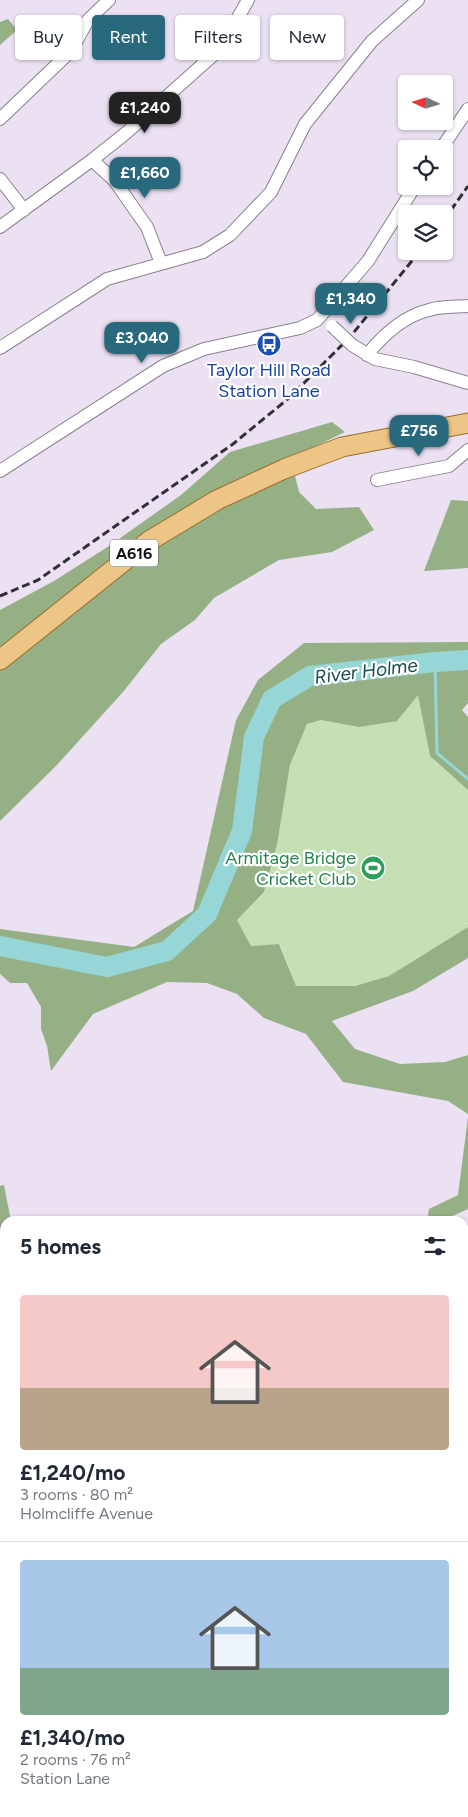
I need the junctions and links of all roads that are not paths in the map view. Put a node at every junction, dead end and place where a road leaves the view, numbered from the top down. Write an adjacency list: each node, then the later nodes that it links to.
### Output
1 (109, 0): 5 (street)
2 (248, 0): 7 (street)
3 (418, 0): 12 (street)
4 (468, 109): 6 (street)
5 (0, 119)
6 (447, 140)
7 (92, 160): 10 (street); 12 (street)
8 (0, 179): 10 (street)
9 (409, 195): 14 (street)
10 (24, 210): 11 (street)
11 (0, 227)
12 (161, 263): 15 (street)
13 (468, 306): 16 (street)
14 (317, 320): 16 (street, bridge); 20 (street)
15 (0, 348)
16 (367, 355): 17 (street)
17 (468, 383)
18 (468, 423): 22 (main road, A616)
19 (468, 450): 21 (street)
20 (0, 472)
21 (377, 480)
22 (0, 660)

